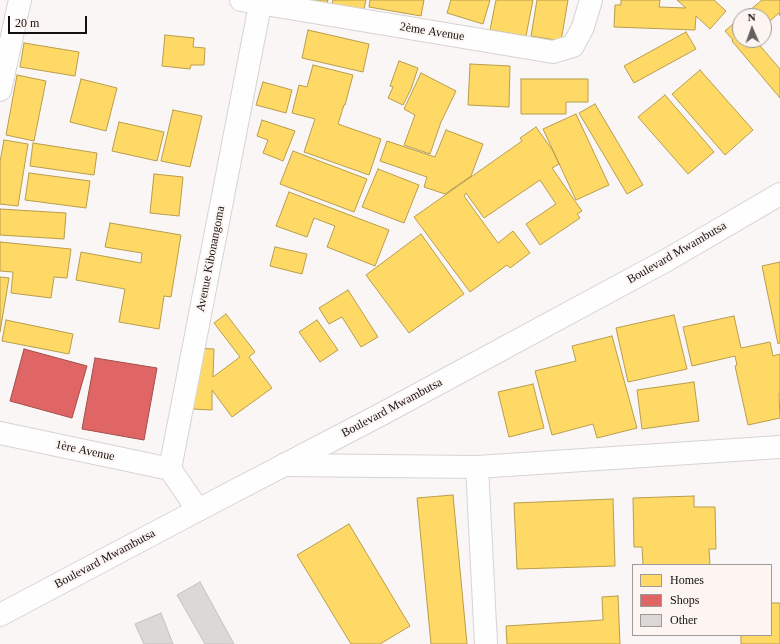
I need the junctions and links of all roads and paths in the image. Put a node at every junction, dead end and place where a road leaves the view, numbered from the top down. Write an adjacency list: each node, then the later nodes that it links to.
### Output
1 (20, 0): 4 (main road)
2 (591, 0): 3 (main road, 2ème Avenue)
3 (254, 1): 10 (main road, Avenue Kibonangoma)
4 (0, 90)
5 (780, 194): 8 (main road, Boulevard Mwambutsa)
6 (0, 433): 10 (main road, 1ère Avenue)
7 (780, 447): 9 (main road)
8 (284, 465): 9 (main road); 11 (main road, Boulevard Mwambutsa)
9 (477, 467): 13 (main road)
10 (170, 469): 11 (main road)
11 (198, 510): 12 (main road, Boulevard Mwambutsa)
12 (0, 615)
13 (486, 644)

